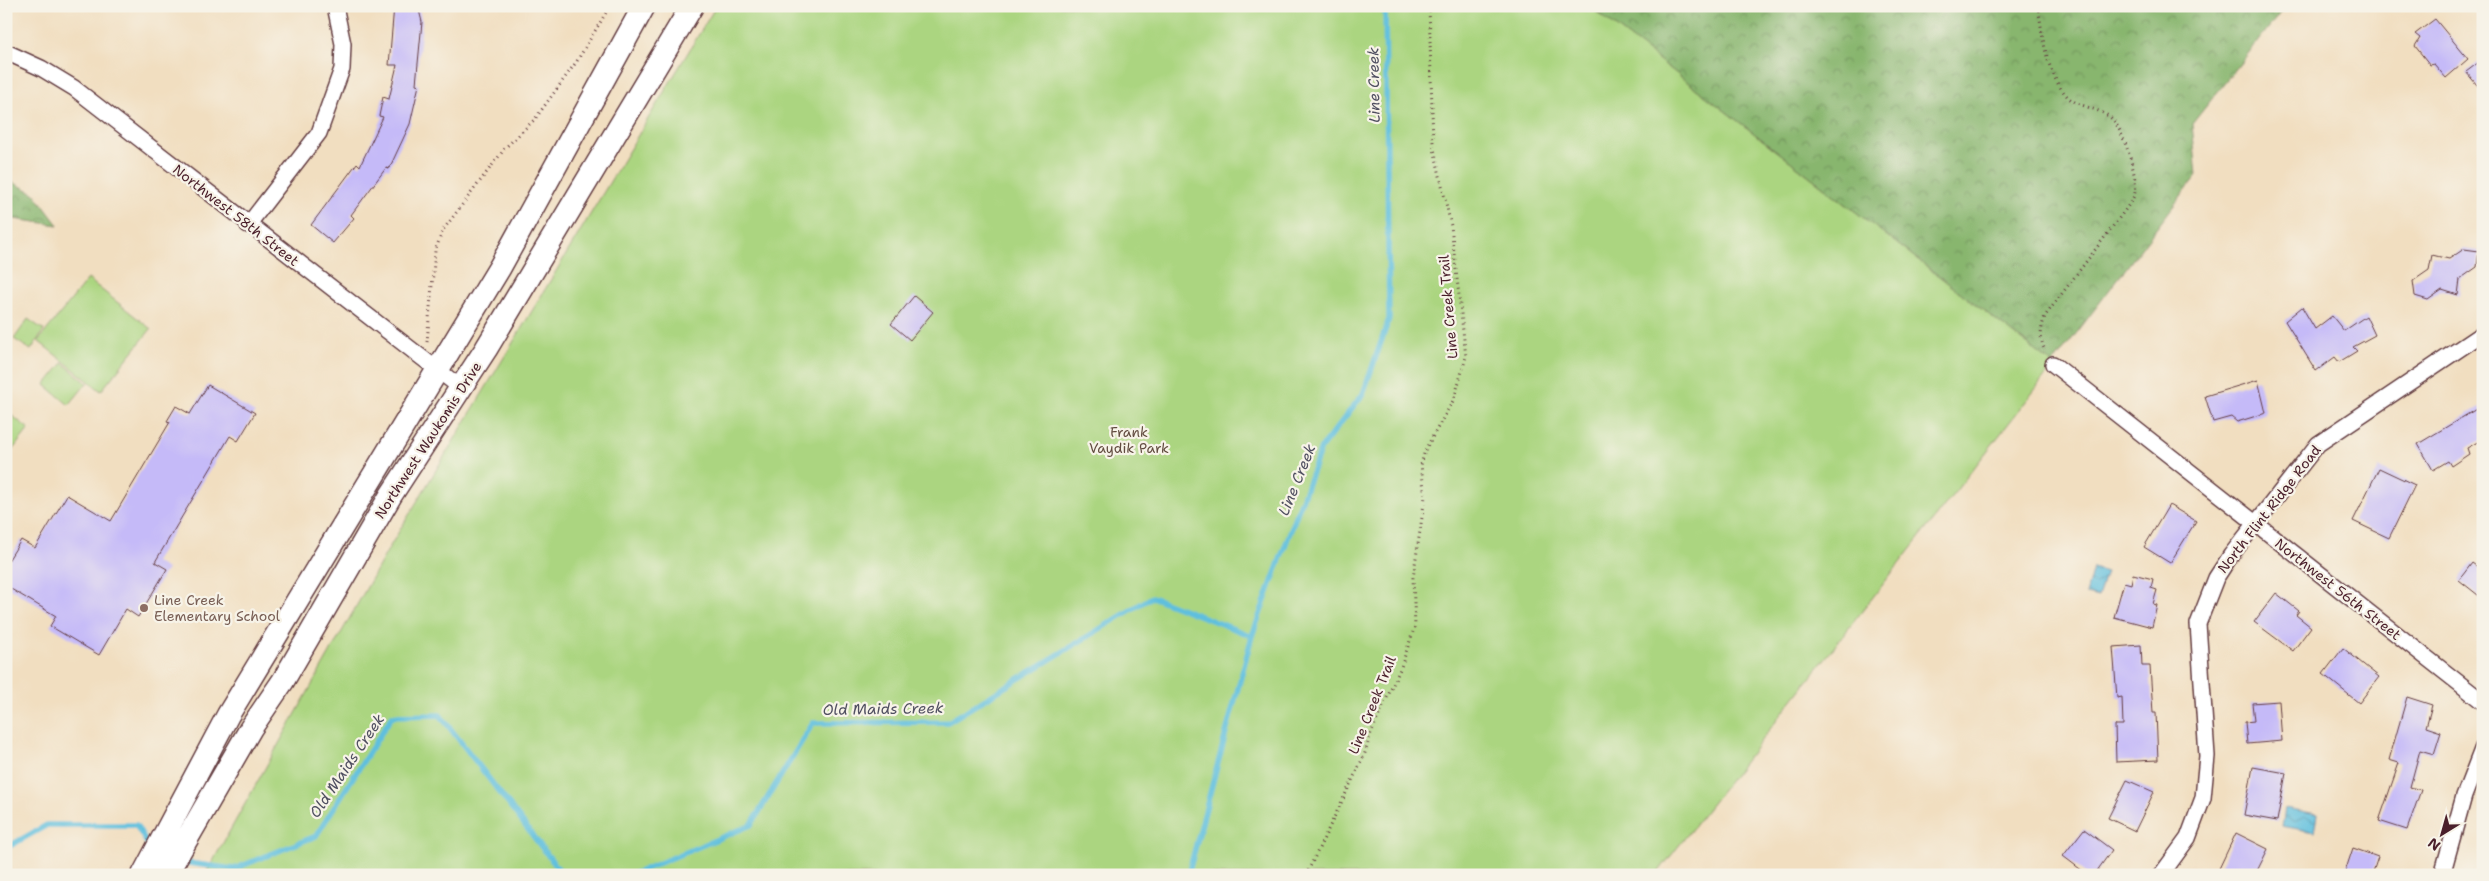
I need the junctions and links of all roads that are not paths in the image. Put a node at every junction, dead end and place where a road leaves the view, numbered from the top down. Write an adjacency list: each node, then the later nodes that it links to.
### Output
1 (335, 6): 5 (street)
2 (644, 6): 8 (main road, Northwest Waukomis Drive)
3 (692, 6): 9 (main road, Northwest Waukomis Drive)
4 (6, 52): 5 (street, Northwest 58th Street)
5 (248, 225): 8 (street, Northwest 58th Street)
6 (2483, 333): 10 (street, North Flint Ridge Road)
7 (2053, 364): 10 (street, Northwest 56th Street)
8 (436, 369): 9 (street, Northwest 58th Street); 13 (main road, Northwest Waukomis Drive)
9 (461, 388): 14 (main road, Northwest Waukomis Drive)
10 (2257, 525): 11 (street, Northwest 56th Street); 15 (street, North Flint Ridge Road)
11 (2483, 702)
12 (2483, 748): 16 (street)
13 (143, 875)
14 (166, 875)
15 (2161, 875)
16 (2442, 875)

